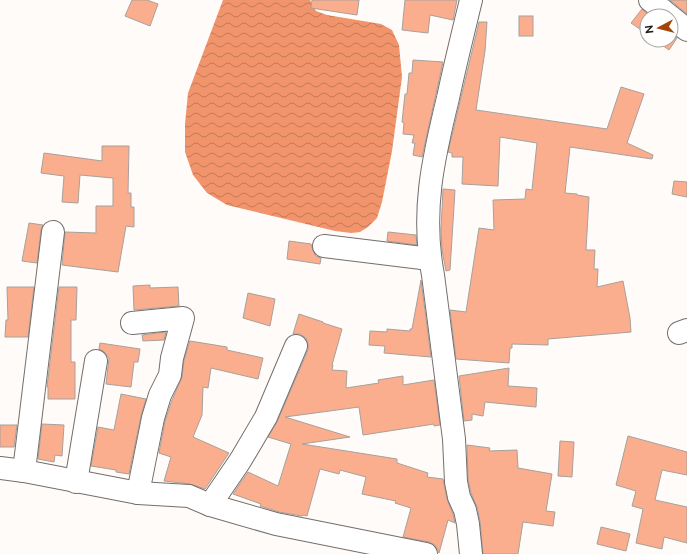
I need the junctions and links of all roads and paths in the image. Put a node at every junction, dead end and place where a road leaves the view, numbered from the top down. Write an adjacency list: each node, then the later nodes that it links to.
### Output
1 (471, 0): 6 (street)
2 (650, 0): 3 (street)
3 (687, 30)
4 (53, 232): 11 (street)
5 (324, 246): 6 (street)
6 (430, 259): 16 (street)
7 (132, 323): 13 (street)
8 (296, 346): 14 (street)
9 (96, 361): 12 (street)
10 (0, 468): 11 (street)
11 (24, 471): 12 (street)
12 (76, 482): 13 (street)
13 (138, 493): 14 (street)
14 (210, 505): 15 (street)
15 (426, 554)
16 (471, 554)

